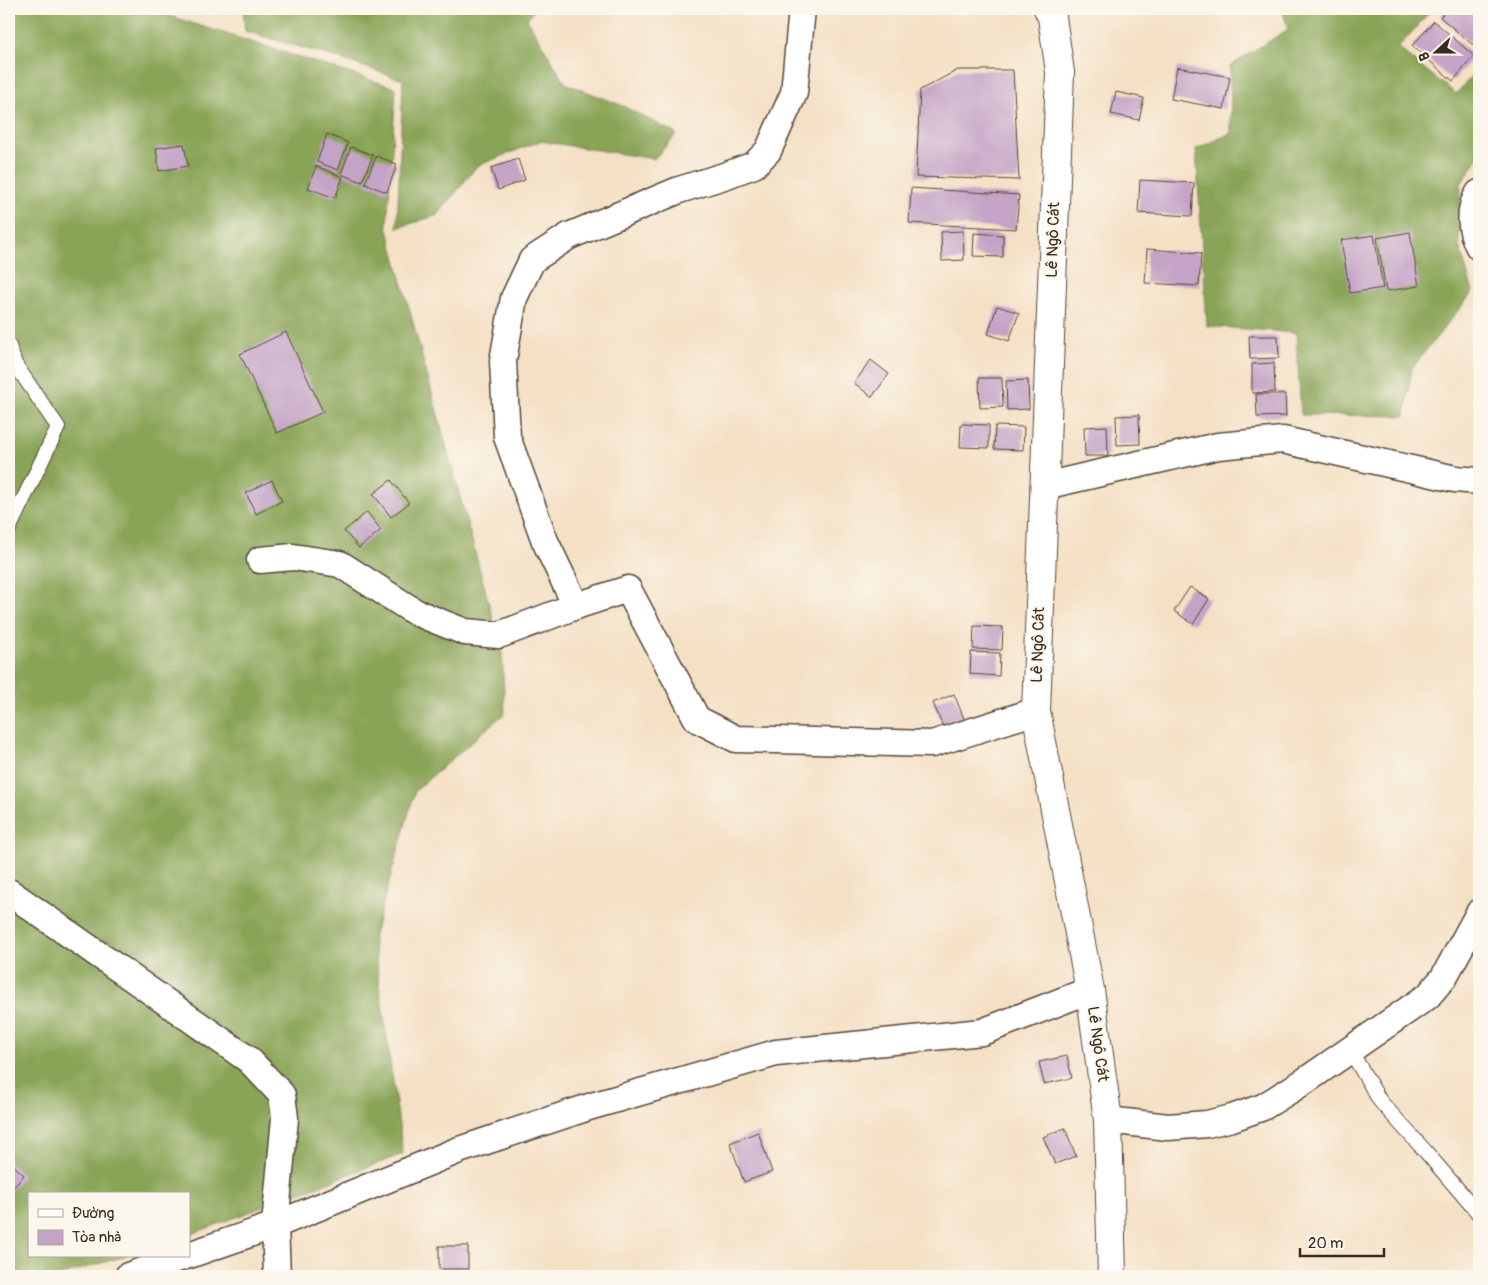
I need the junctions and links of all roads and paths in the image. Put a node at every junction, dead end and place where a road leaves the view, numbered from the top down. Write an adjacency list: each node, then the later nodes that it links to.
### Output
1 (802, 9): 10 (street)
2 (1048, 9): 7 (street, Lê Ngô Cát)
3 (1479, 192): 4 (street)
4 (1479, 247)
5 (9, 346): 8 (lane)
6 (1479, 481): 7 (street)
7 (1044, 486): 11 (street, Lê Ngô Cát)
8 (9, 529)
9 (260, 560): 10 (street)
10 (576, 606): 11 (street)
11 (1036, 711): 14 (street, Lê Ngô Cát)
12 (9, 892): 18 (street)
13 (1479, 913): 15 (street)
14 (1090, 990): 16 (street, Lê Ngô Cát); 18 (street)
15 (1350, 1050): 16 (street); 17 (lane)
16 (1108, 1120): 23 (street, Lê Ngô Cát)
17 (1479, 1214)
18 (275, 1225): 19 (street); 22 (street)
19 (190, 1255)
20 (179, 1258): 21 (street)
21 (128, 1276)
22 (277, 1276)
23 (1112, 1276)

